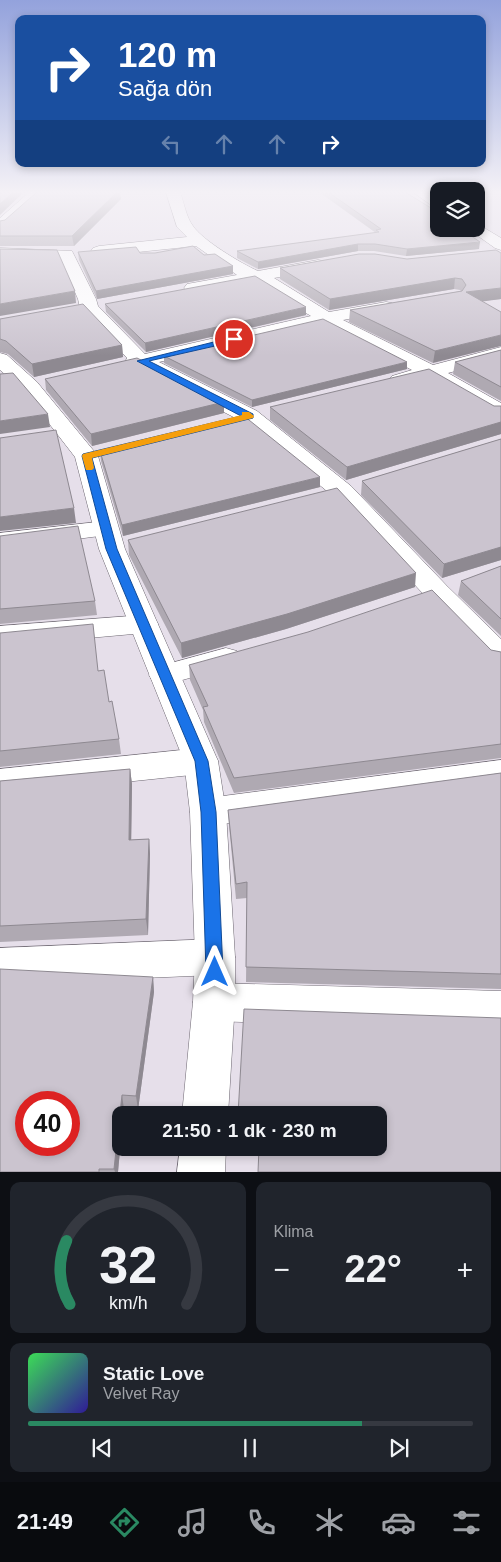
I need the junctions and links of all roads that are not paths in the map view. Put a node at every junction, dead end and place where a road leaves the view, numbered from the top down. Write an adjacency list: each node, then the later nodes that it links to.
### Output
1 (141, 247): 5 (street)
2 (207, 247): 8 (street)
3 (0, 253): 5 (street)
4 (501, 253): 6 (street)
5 (66, 254): 14 (street)
6 (482, 255)
7 (330, 263): 8 (street)
8 (256, 276): 9 (street); 11 (street)
9 (173, 292)
10 (405, 304): 11 (street)
11 (326, 318): 14 (street); 16 (street)
12 (501, 353): 16 (street)
13 (0, 359): 18 (street)
14 (141, 361): 15 (street); 22 (street)
15 (114, 367)
16 (431, 372): 19 (street); 21 (street)
17 (0, 379): 18 (street)
18 (33, 382): 28 (street)
19 (383, 384)
20 (278, 409): 22 (street)
21 (501, 412)
22 (250, 416): 23 (street); 25 (street)
23 (221, 423)
24 (370, 482): 25 (street)
25 (342, 491): 26 (street); 30 (street)
26 (313, 498)
27 (0, 541): 28 (street)
28 (116, 541): 32 (street)
29 (464, 582): 30 (street)
30 (437, 592): 31 (street); 35 (street)
31 (409, 601)
32 (144, 624): 33 (street); 36 (street)
33 (0, 636)
34 (250, 651): 36 (street)
35 (501, 656)
36 (164, 675): 37 (street)
37 (202, 761): 39 (street); 40 (street)
38 (501, 772): 40 (street)
39 (0, 782)
40 (208, 812): 41 (street)
41 (215, 957): 42 (street); 43 (street)
42 (0, 966)
43 (214, 1002): 44 (street); 45 (street)
44 (501, 1011)
45 (206, 1106)
46 (202, 1156): 47 (street)
47 (201, 1172)

